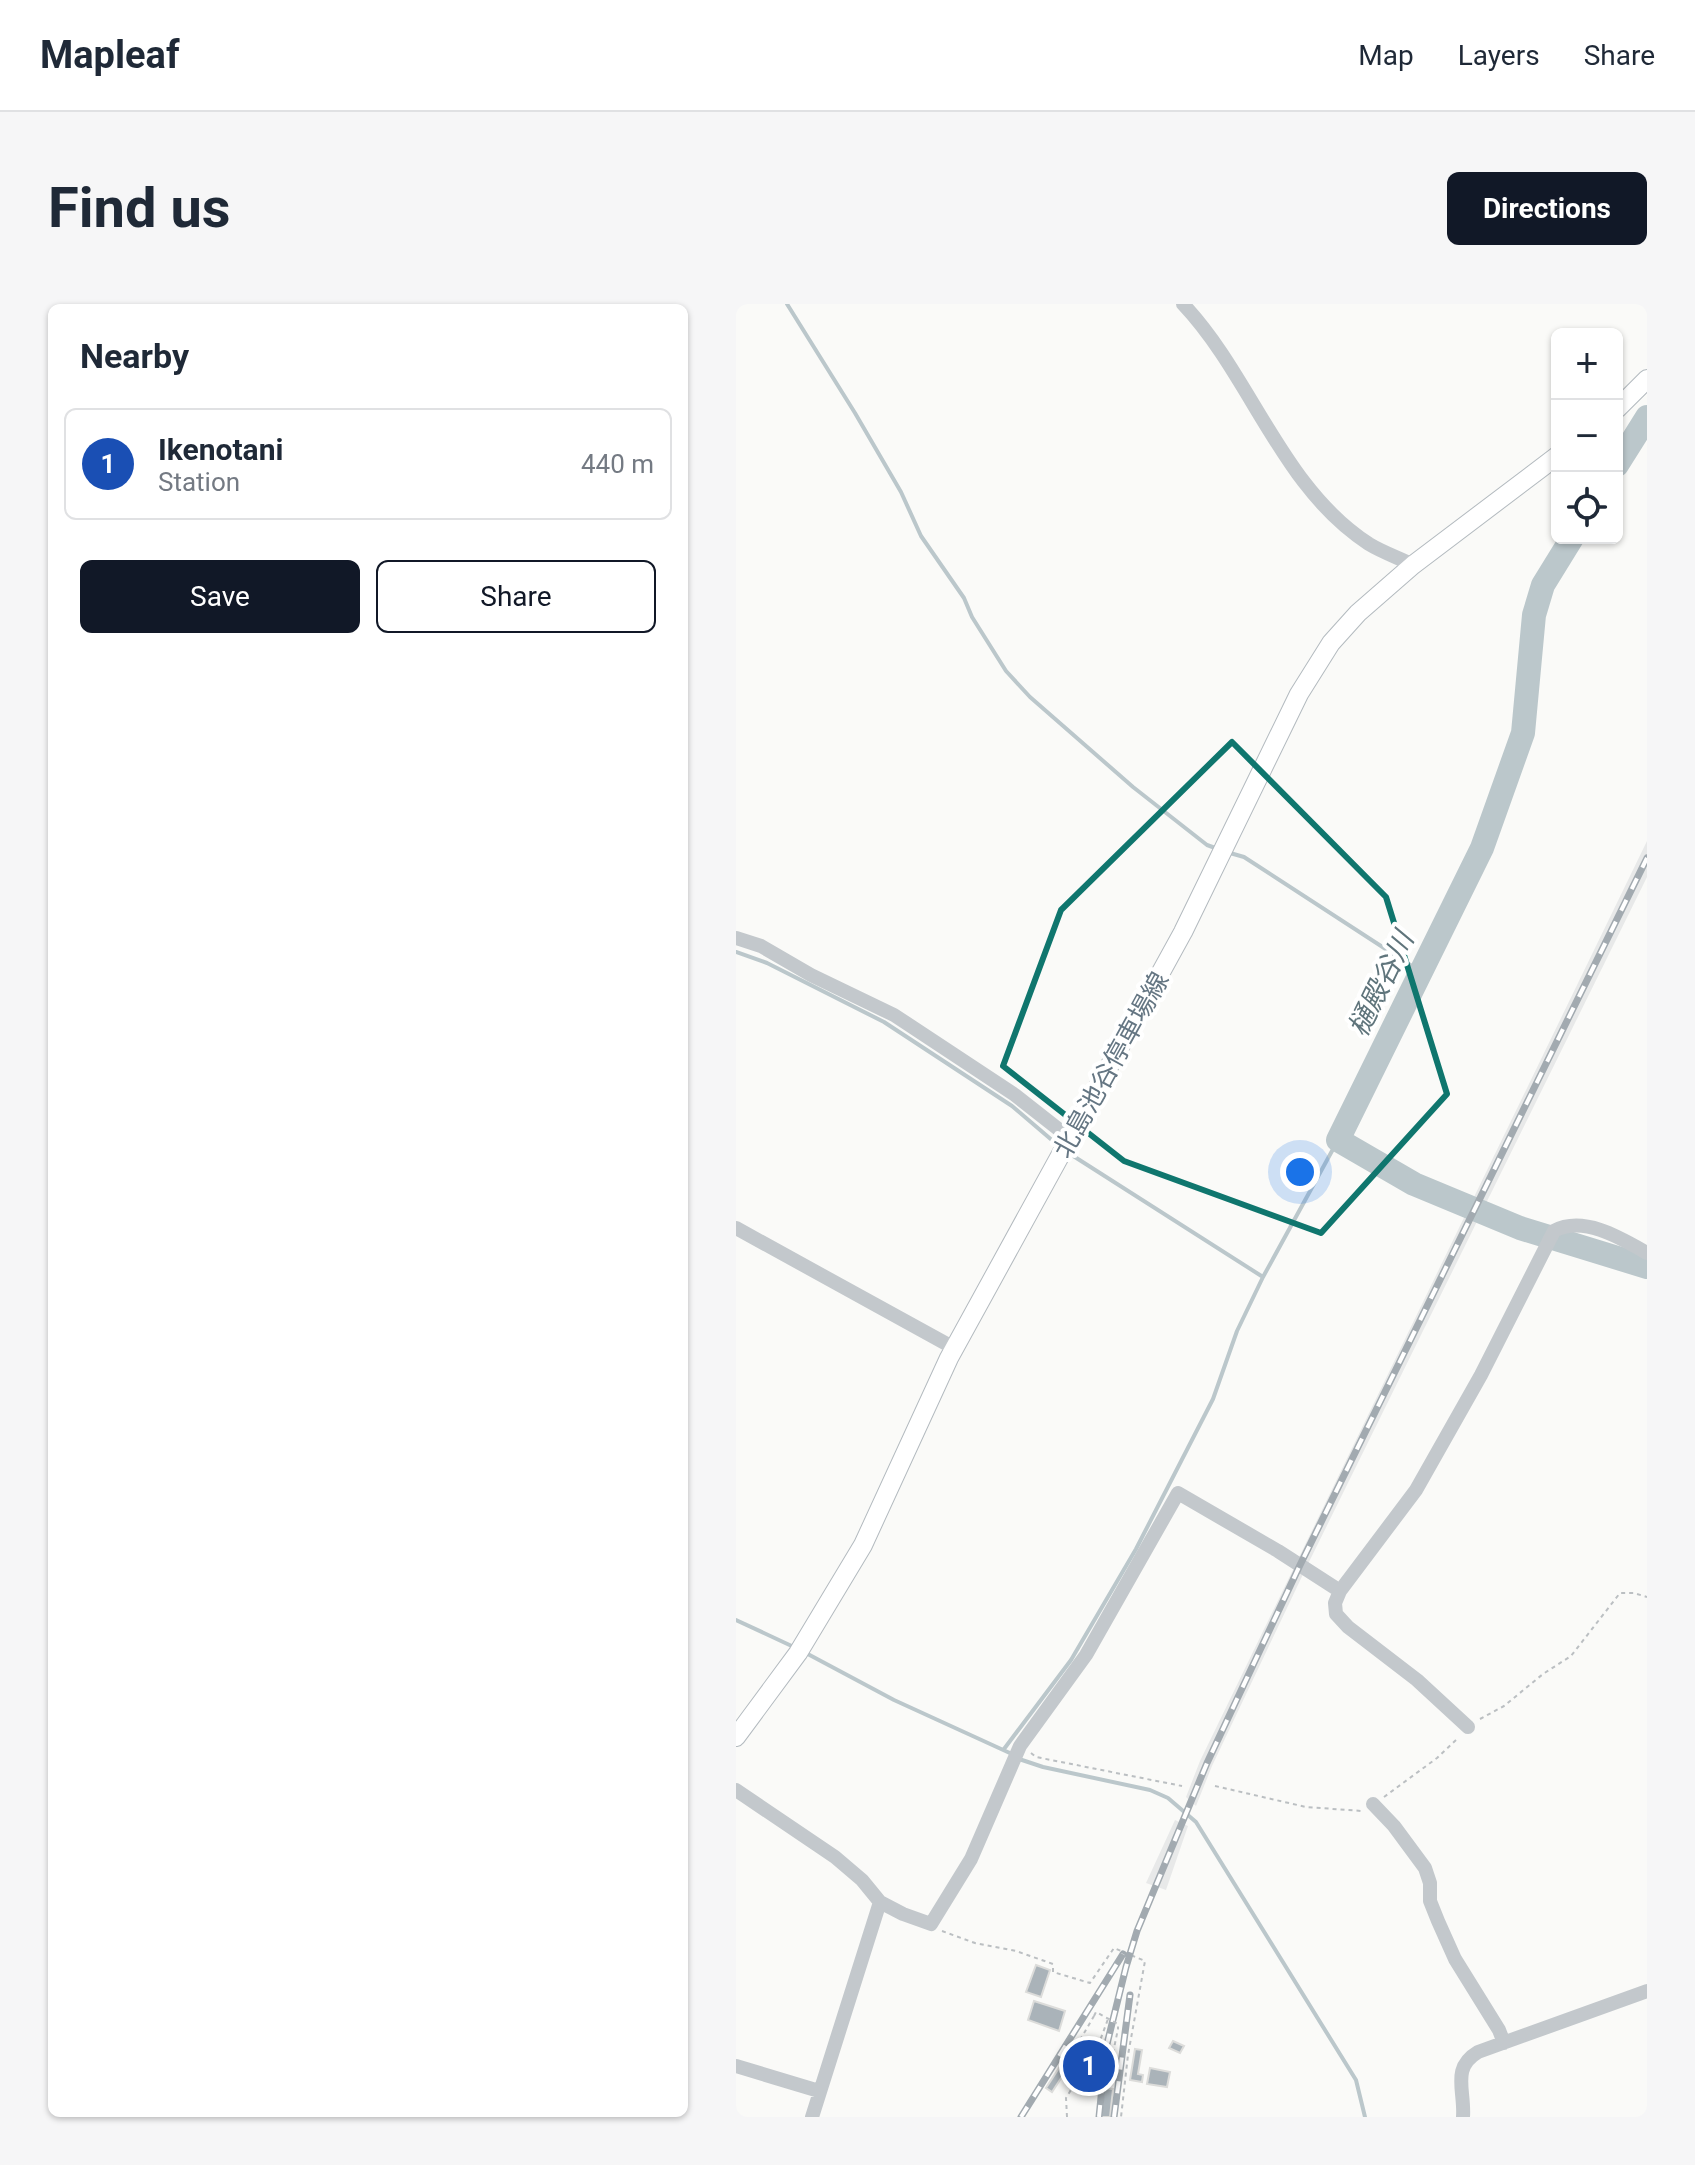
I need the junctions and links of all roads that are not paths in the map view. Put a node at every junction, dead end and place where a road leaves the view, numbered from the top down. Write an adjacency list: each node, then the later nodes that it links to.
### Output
1 (1183, 304): 5 (street)
2 (1647, 379): 3 (main road)
3 (1623, 403)
4 (1551, 461): 5 (main road, 北島池谷停車場線)
5 (1413, 565): 7 (main road, 北島池谷停車場線)
6 (736, 938): 7 (street)
7 (1066, 1147): 10 (main road, 北島池谷停車場線)
8 (736, 1228): 10 (street)
9 (1647, 1253): 11 (street)
10 (954, 1348): 13 (main road, 北島池谷停車場線)
11 (1340, 1591): 12 (street); 16 (street)
12 (1468, 1727)
13 (736, 1737)
14 (736, 1790): 16 (street)
15 (1373, 1804): 18 (street)
16 (880, 1902): 20 (street)
17 (1647, 1991): 18 (street)
18 (1504, 2043): 22 (street)
19 (736, 2066): 20 (street)
20 (819, 2091): 21 (street)
21 (812, 2117)
22 (1463, 2117)

